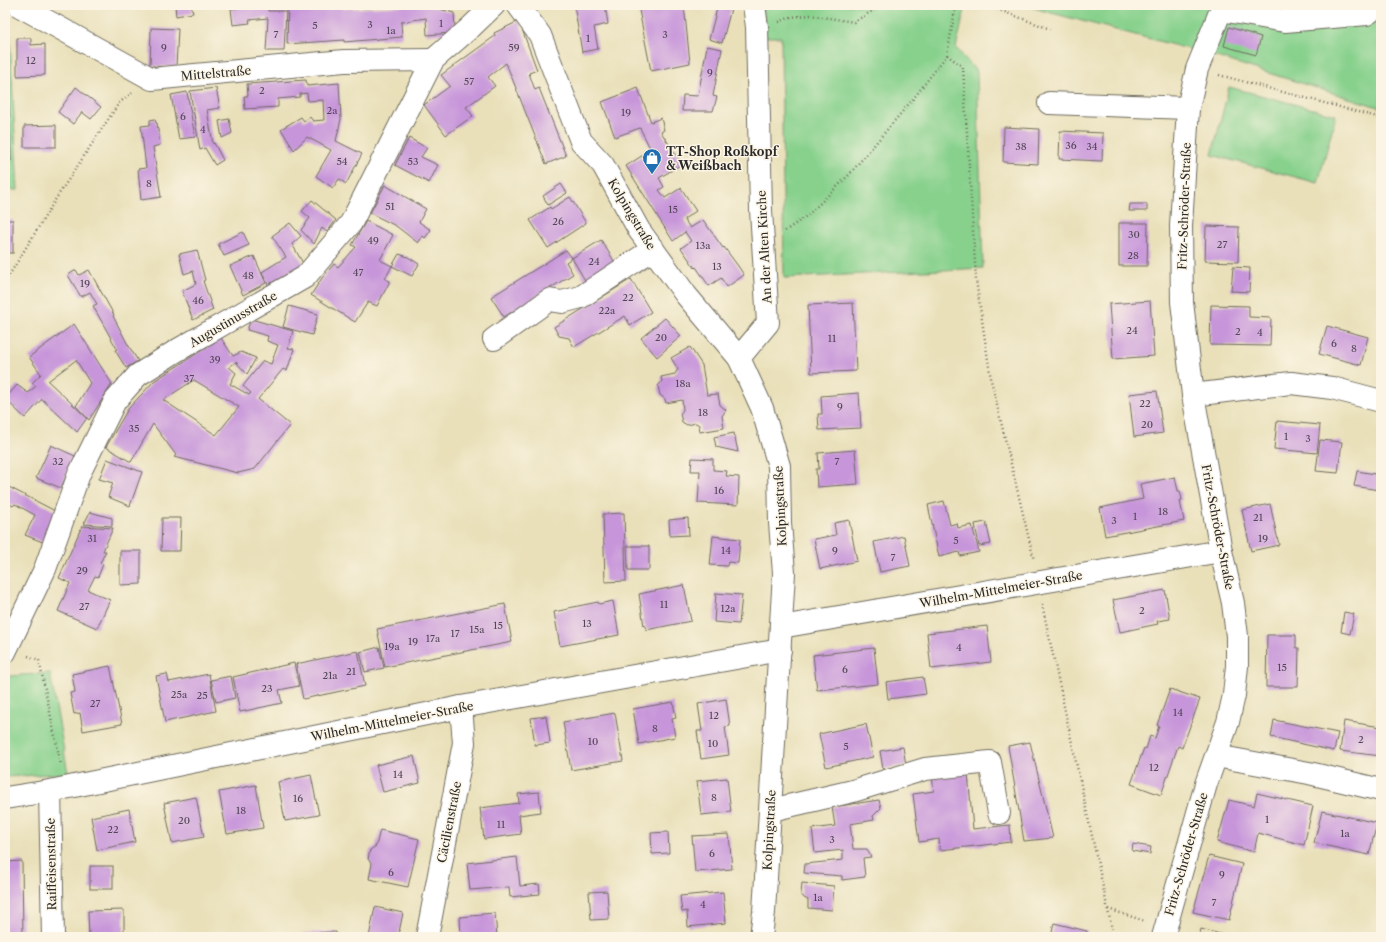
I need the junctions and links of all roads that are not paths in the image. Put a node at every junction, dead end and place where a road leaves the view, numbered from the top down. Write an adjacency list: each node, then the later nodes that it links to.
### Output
1 (18, 5): 7 (street, Mittelstraße)
2 (494, 5): 7 (street, Augustinusstraße)
3 (518, 5): 10 (street, Kolpingstraße)
4 (754, 5): 12 (street, An der Alten Kirche)
5 (1379, 5): 6 (street)
6 (1222, 7): 9 (street, Fritz-Schröder-Straße)
7 (433, 60): 17 (street, Augustinusstraße)
8 (1049, 103): 9 (street)
9 (1188, 108): 13 (street, Fritz-Schröder-Straße)
10 (653, 249): 11 (street); 12 (street, Kolpingstraße)
11 (494, 338)
12 (739, 358): 16 (street, Kolpingstraße)
13 (1192, 395): 14 (street); 15 (street, Fritz-Schröder-Straße)
14 (1381, 401)
15 (1221, 551): 16 (street, Wilhelm-Mittelmeier-Straße); 20 (street, Fritz-Schröder-Straße)
16 (781, 627): 18 (street, Kolpingstraße)
17 (6, 649)
18 (780, 650): 19 (street, Wilhelm-Mittelmeier-Straße); 24 (street, Kolpingstraße)
19 (460, 707): 21 (street, Wilhelm-Mittelmeier-Straße); 28 (street, Cäcilienstraße)
20 (1216, 756): 22 (street); 26 (street, Fritz-Schröder-Straße)
21 (58, 789): 23 (street, Wilhelm-Mittelmeier-Straße); 27 (street, Raiffeisenstraße)
22 (1381, 790)
23 (5, 798)
24 (770, 810): 25 (street); 29 (street, Kolpingstraße)
25 (999, 813)
26 (1164, 933)
27 (53, 937)
28 (426, 937)
29 (761, 937)

